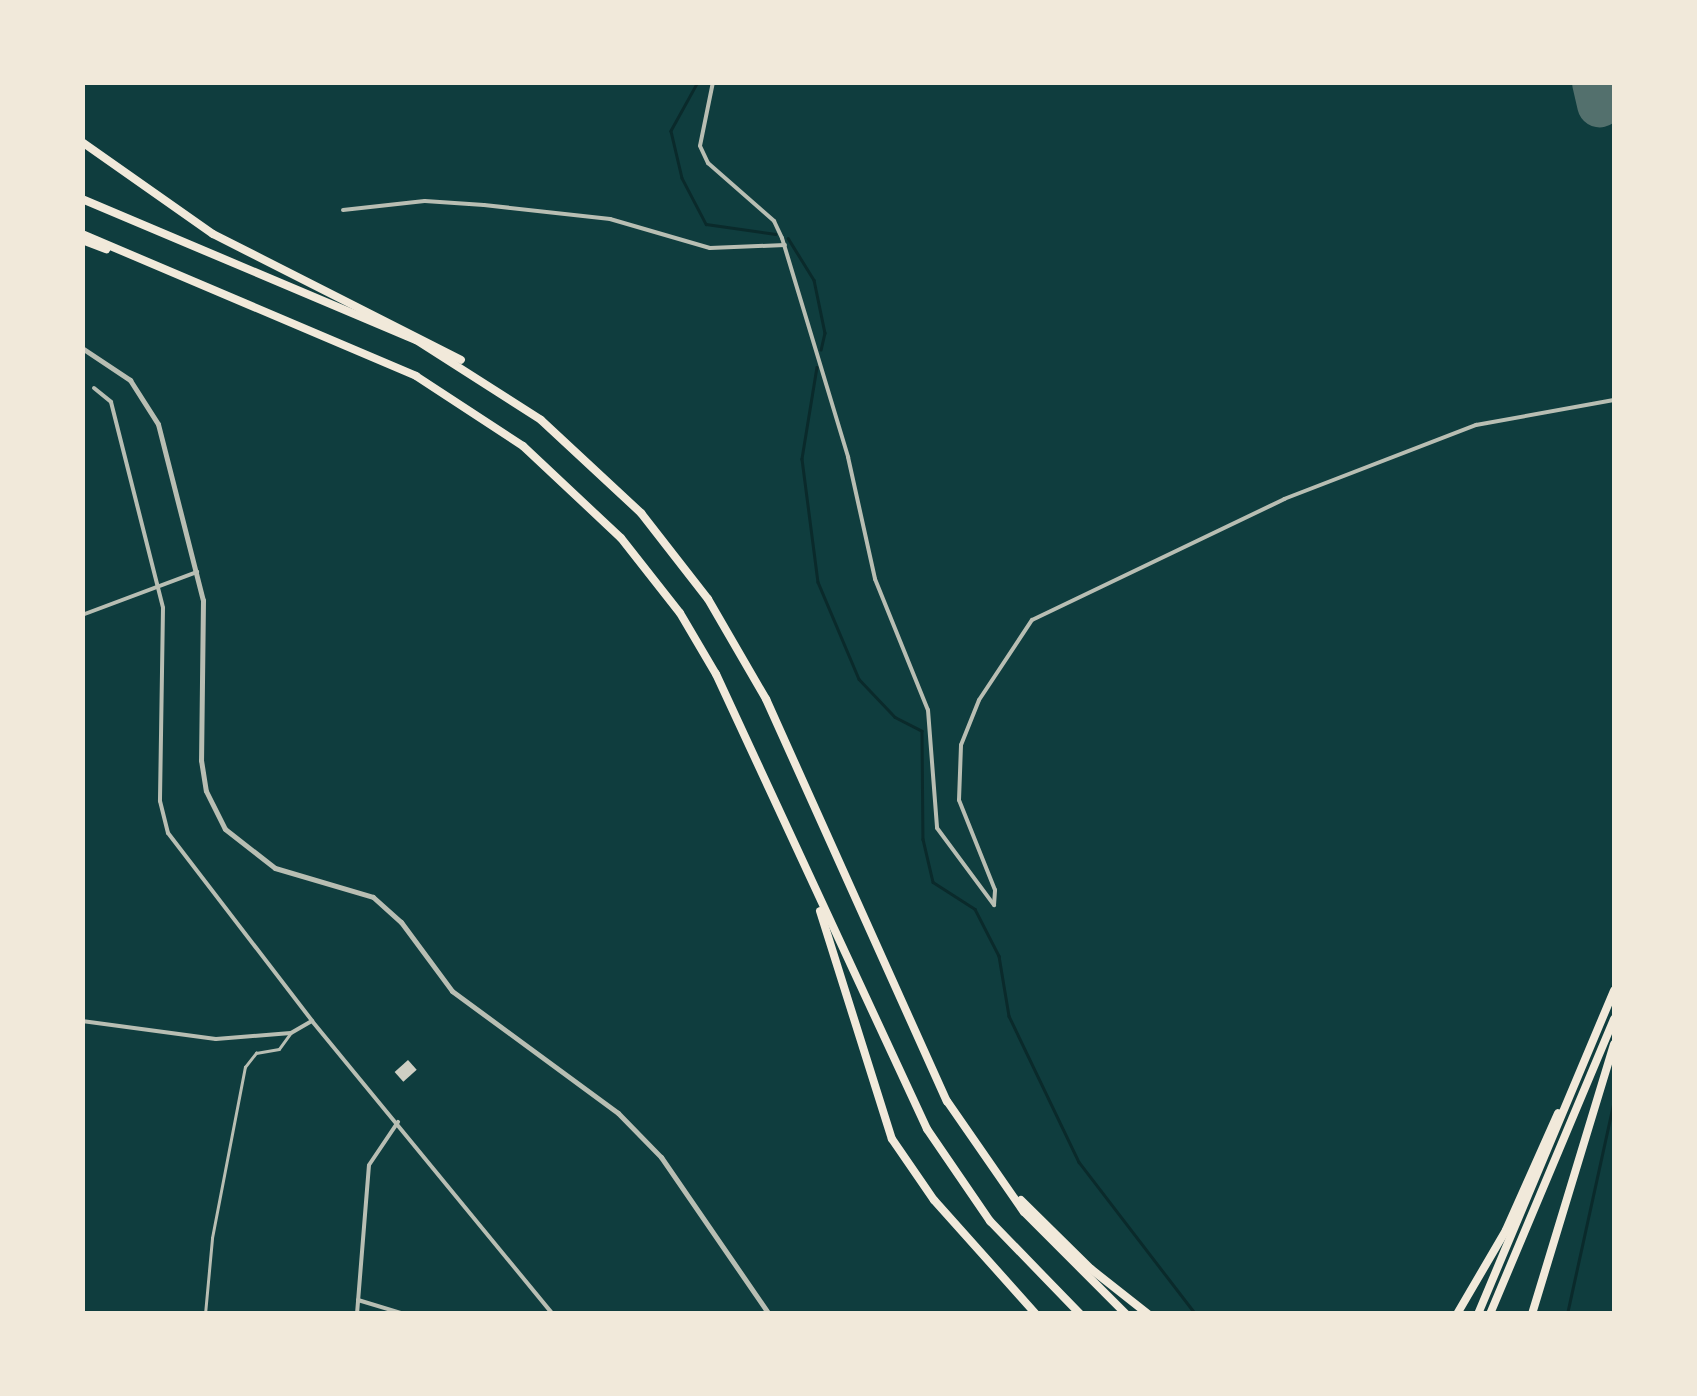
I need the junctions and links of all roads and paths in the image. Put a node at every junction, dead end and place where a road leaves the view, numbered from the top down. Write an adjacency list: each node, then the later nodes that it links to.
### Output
1 (713, 82): 6 (street)
2 (82, 142): 10 (highway)
3 (82, 199): 10 (highway)
4 (343, 210): 6 (street)
5 (82, 237): 14 (highway)
6 (785, 246): 9 (street)
7 (82, 348): 11 (street)
8 (94, 388): 12 (street)
9 (1614, 400)
10 (541, 420): 23 (highway)
11 (197, 572): 12 (street); 29 (street)
12 (157, 587): 13 (street); 18 (street)
13 (82, 616)
14 (778, 805): 30 (highway); 31 (highway)
15 (1614, 990): 21 (highway)
16 (1614, 1020): 36 (highway)
17 (82, 1021): 19 (street)
18 (312, 1021): 19 (street); 22 (street)
19 (291, 1033): 25 (lane)
20 (1614, 1044): 37 (highway)
21 (1582, 1065): 34 (highway); 35 (highway)
22 (398, 1122): 24 (street); 28 (street)
23 (970, 1137): 32 (highway); 33 (highway)
24 (358, 1300): 26 (street); 27 (street)
25 (206, 1314)
26 (357, 1314)
27 (404, 1314)
28 (554, 1314)
29 (768, 1314)
30 (1036, 1314)
31 (1080, 1314)
32 (1126, 1314)
33 (1148, 1314)
34 (1457, 1314)
35 (1478, 1314)
36 (1490, 1314)
37 (1532, 1314)

